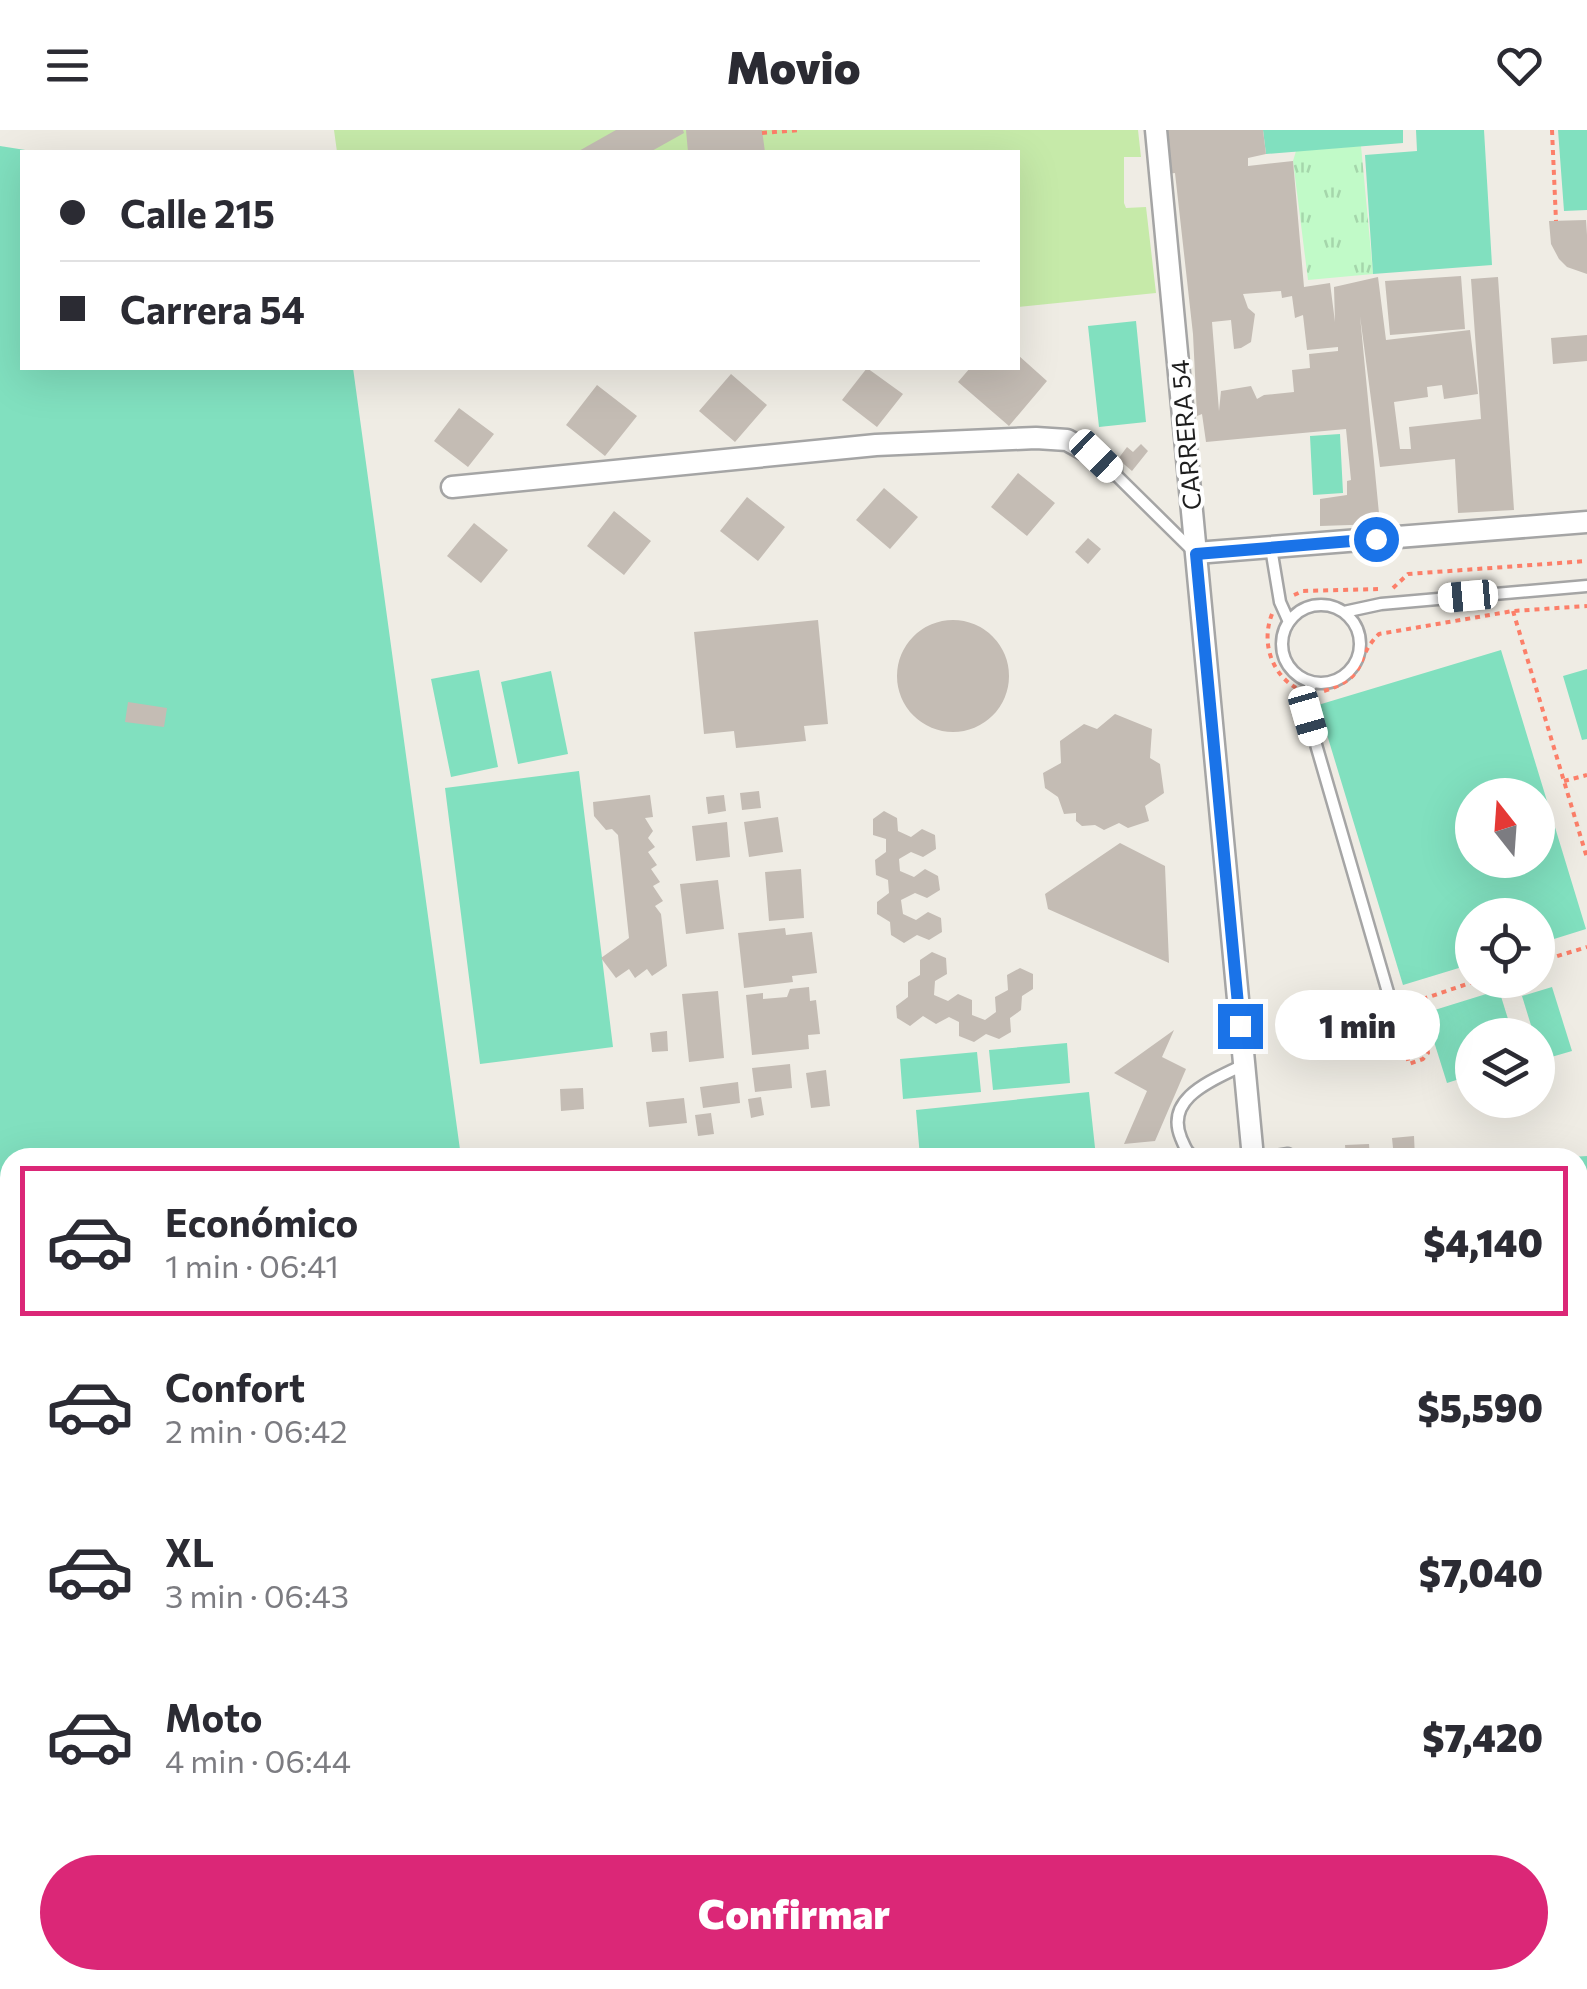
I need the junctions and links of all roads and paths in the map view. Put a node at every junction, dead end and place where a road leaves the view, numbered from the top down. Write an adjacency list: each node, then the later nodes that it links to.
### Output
1 (801, 130): 4 (path)
2 (1156, 130): 10 (street, CARRERA 54)
3 (1552, 130): 5 (path)
4 (762, 133)
5 (1556, 221)
6 (1111, 470): 7 (street); 10 (lane)
7 (452, 488)
8 (1587, 522): 9 (street)
9 (1271, 548): 10 (street); 14 (lane)
10 (1196, 554): 23 (street, CARRERA 54)
11 (1587, 586): 13 (lane)
12 (1514, 611): 17 (path)
13 (1344, 612): 14 (lane); 15 (lane)
14 (1289, 622): 15 (lane)
15 (1312, 683): 22 (lane)
16 (1587, 774): 17 (path)
17 (1564, 781): 18 (path)
18 (1587, 858)
19 (1587, 947): 20 (path)
20 (1555, 957)
21 (1455, 987): 22 (path)
22 (1403, 1044)
23 (1244, 1065): 24 (lane); 25 (street, CARRERA 54)
24 (1185, 1148)
25 (1252, 1148)

